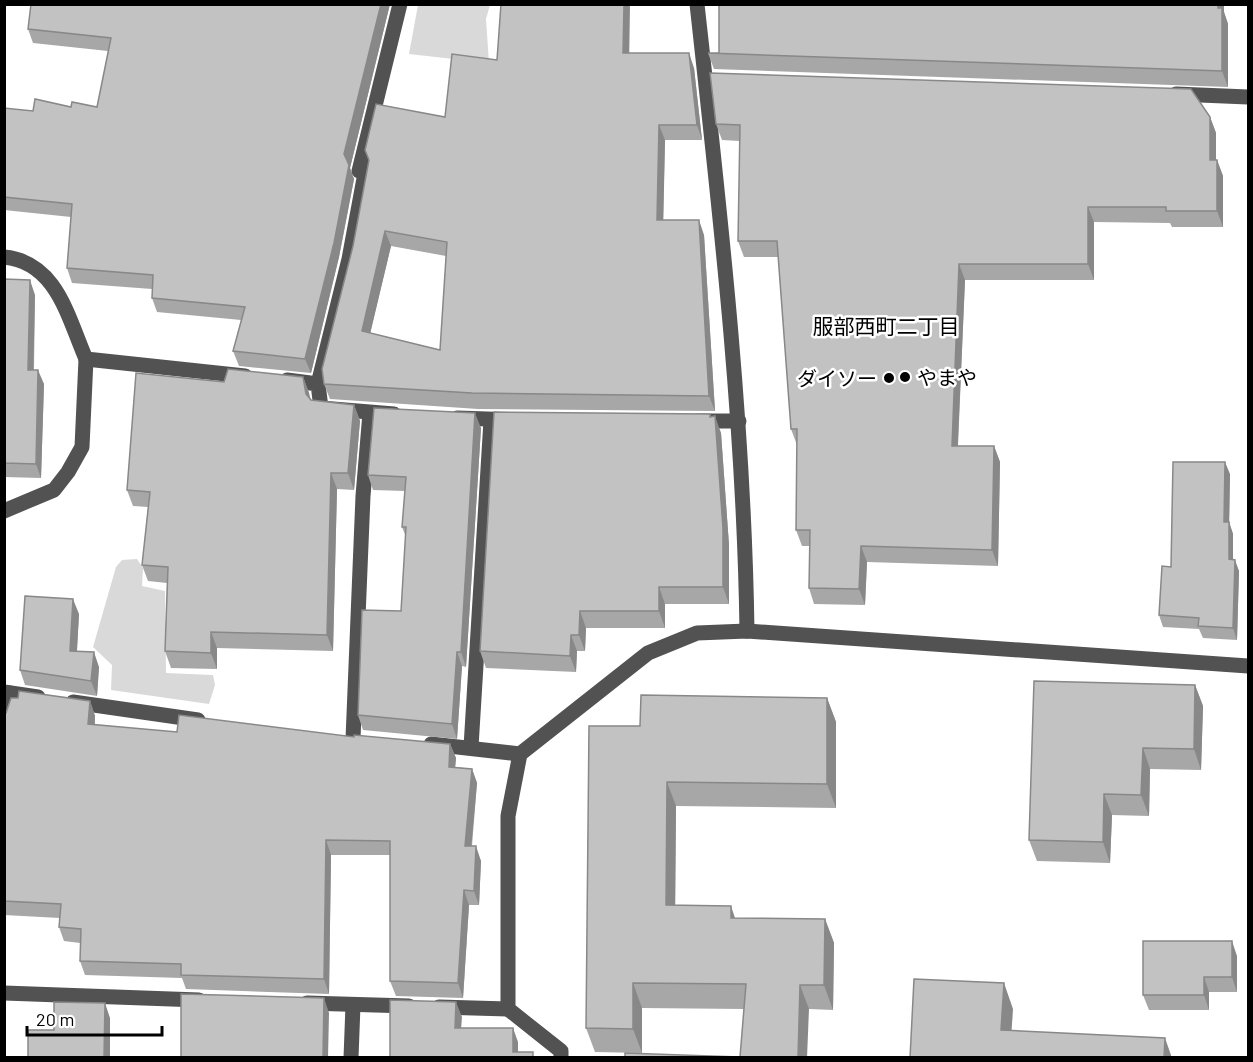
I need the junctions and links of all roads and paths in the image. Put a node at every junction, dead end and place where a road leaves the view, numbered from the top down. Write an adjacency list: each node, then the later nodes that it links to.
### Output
1 (400, 4): 7 (street)
2 (697, 4): 14 (street)
3 (1166, 94): 4 (street)
4 (1248, 97)
5 (4, 257): 6 (street)
6 (86, 359): 7 (street); 15 (street)
7 (318, 384): 8 (street)
8 (370, 413): 9 (street); 21 (street)
9 (414, 416)
10 (436, 417): 11 (street)
11 (491, 420): 12 (street); 23 (street)
12 (526, 420)
13 (680, 421): 14 (street)
14 (739, 421): 16 (street)
15 (4, 511)
16 (747, 631): 17 (street); 24 (street)
17 (1248, 666)
18 (7, 692): 19 (street); 20 (street)
19 (4, 721)
20 (217, 723)
21 (353, 739)
22 (412, 743): 23 (street)
23 (471, 747): 24 (street)
24 (520, 754): 29 (street)
25 (4, 993): 26 (street)
26 (217, 1000)
27 (296, 1003): 28 (street)
28 (353, 1005): 29 (street); 30 (street)
29 (508, 1009): 31 (street)
30 (351, 1058)
31 (561, 1058)

